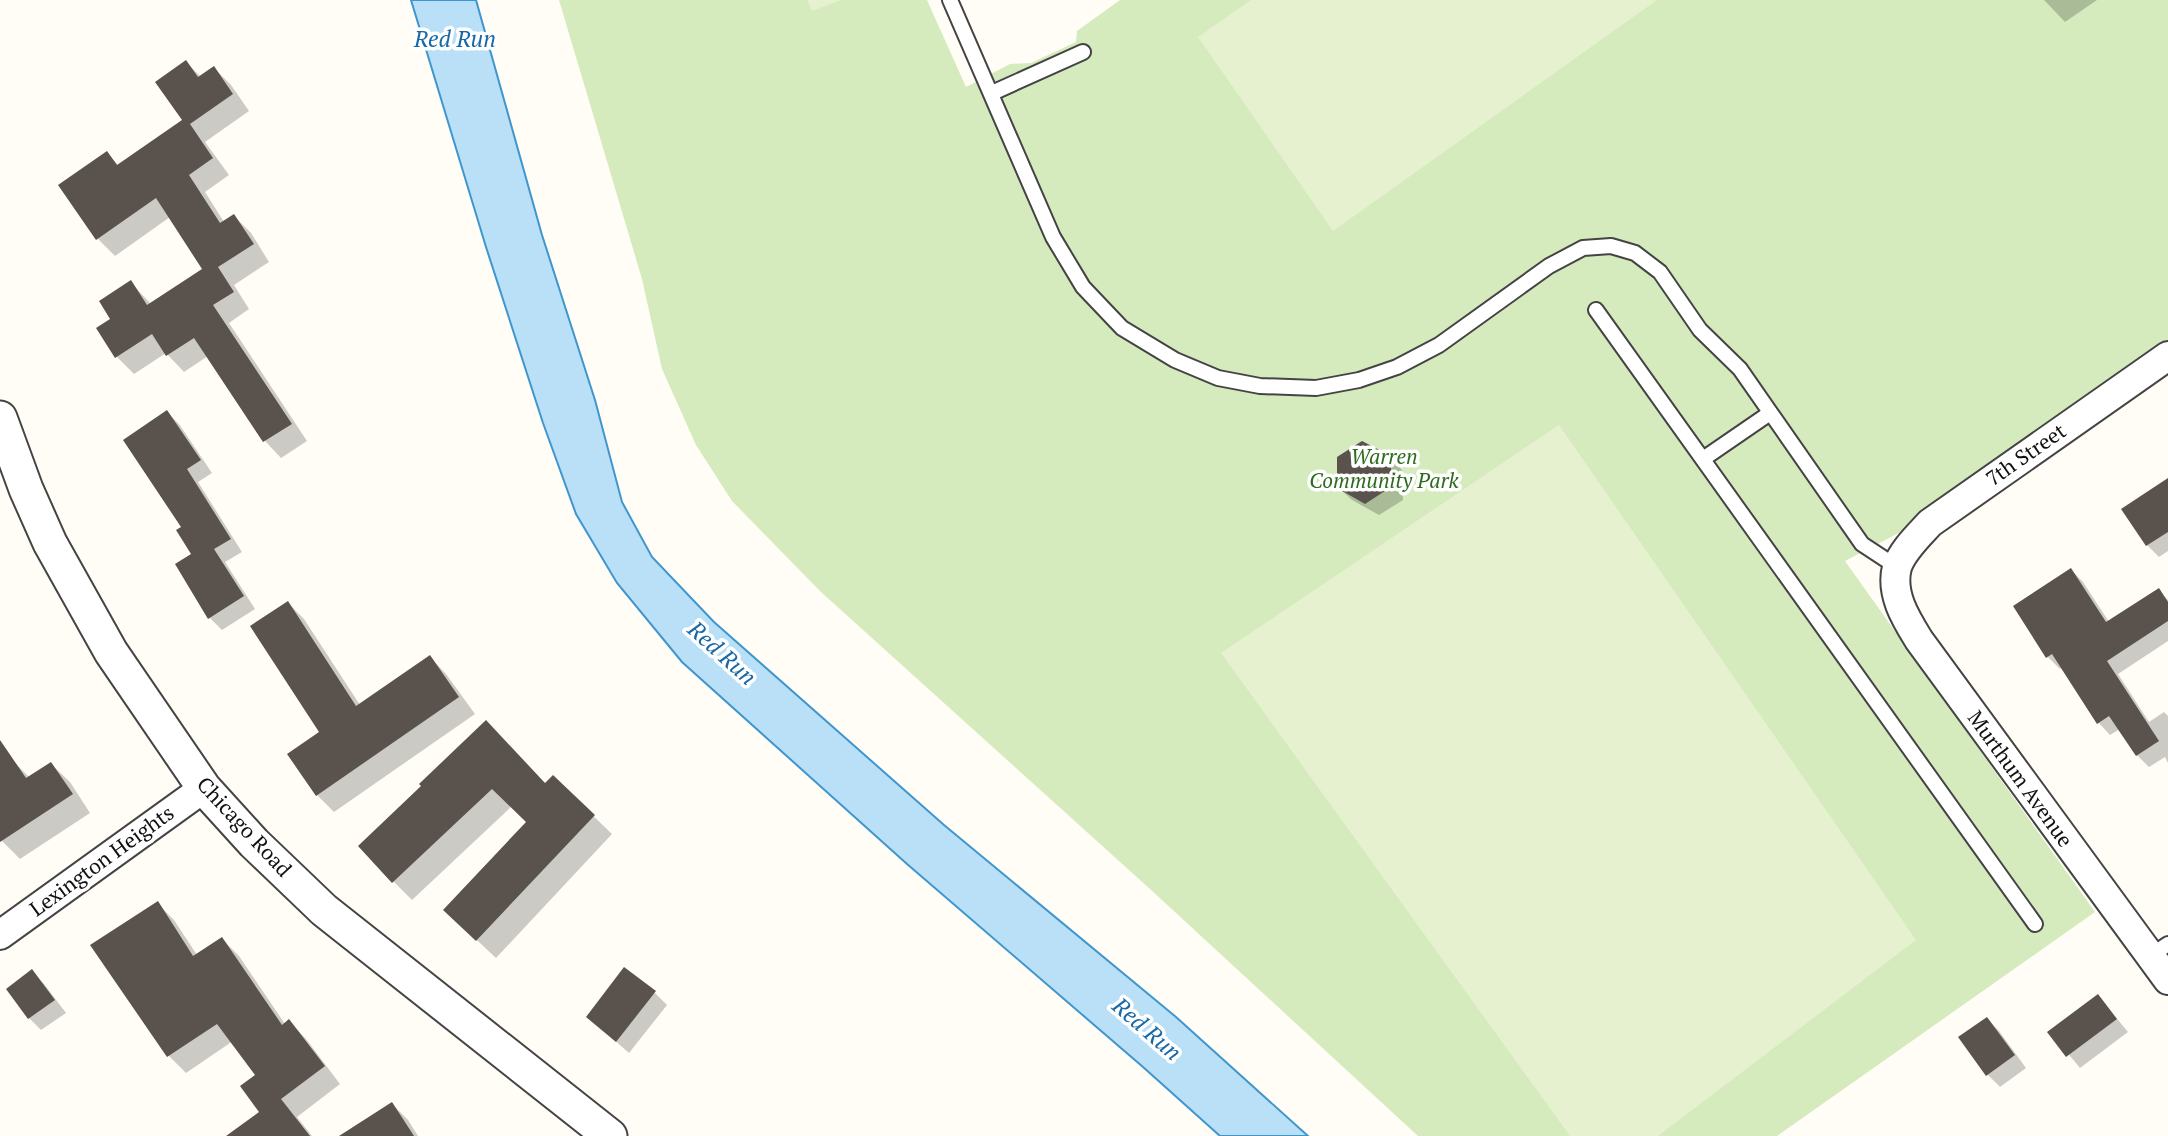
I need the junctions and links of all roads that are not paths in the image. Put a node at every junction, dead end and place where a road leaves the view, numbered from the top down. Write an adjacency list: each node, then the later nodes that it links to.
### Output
1 (950, 0): 3 (lane)
2 (1083, 52): 3 (lane)
3 (992, 93): 6 (lane)
4 (1596, 310): 8 (lane)
5 (2168, 356): 10 (street, 7th Street)
6 (1770, 413): 8 (lane); 10 (lane)
7 (0, 418): 9 (street, Chicago Road)
8 (1703, 459): 12 (lane)
9 (9, 470): 11 (street, Chicago Road)
10 (1898, 567): 14 (street, Murthum Avenue)
11 (204, 788): 13 (street, Lexington Heights); 16 (street, Chicago Road)
12 (2035, 924)
13 (0, 935)
14 (2159, 950): 15 (street, Murthum Avenue)
15 (2168, 980)
16 (610, 1136)

